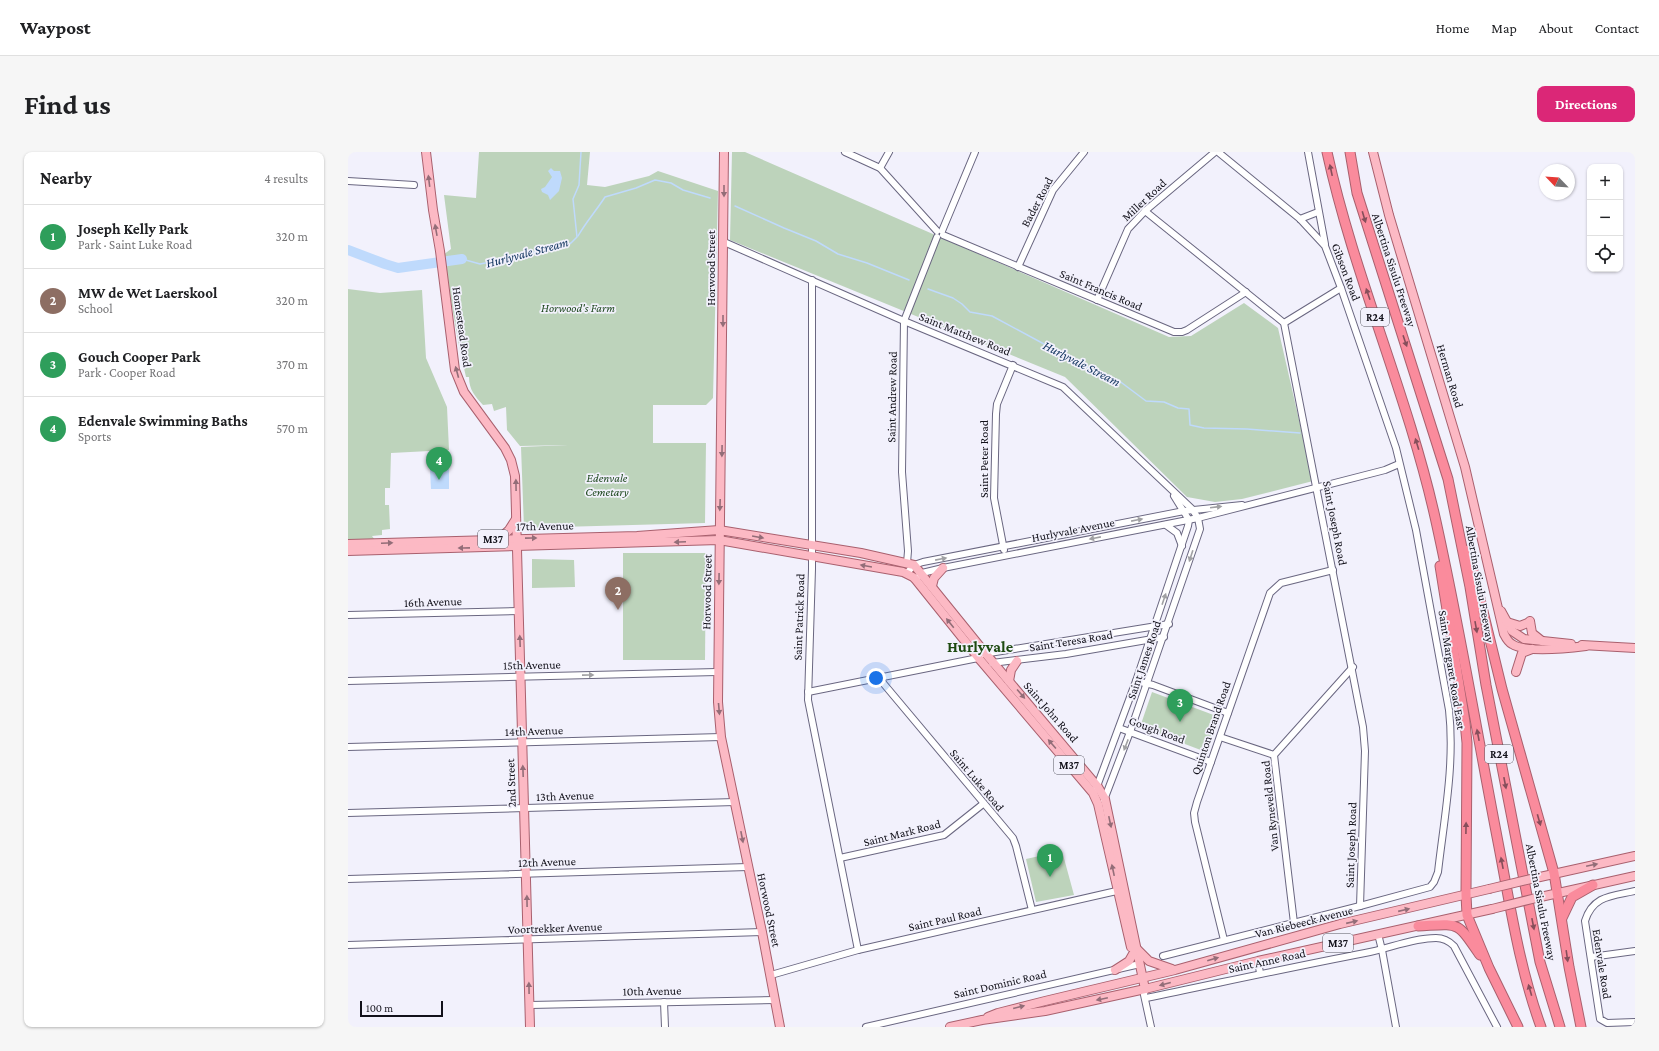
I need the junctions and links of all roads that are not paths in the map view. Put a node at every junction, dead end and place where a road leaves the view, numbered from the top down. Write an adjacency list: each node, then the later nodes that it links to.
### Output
1 (724, 152): 19 (main road, Horwood Street, one-way to 19)
2 (845, 152): 12 (street)
3 (889, 152): 12 (street)
4 (975, 152): 18 (street, Saint Andrew Road)
5 (1084, 152): 21 (street, Bader Road)
6 (1216, 152): 15 (street, Miller Road); 17 (street, Gibson Road)
7 (1308, 152): 16 (street)
8 (1327, 152): 31 (highway, R24, one-way to 8)
9 (1350, 152): 30 (highway, Albertina Sisulu Freeway / R24, one-way to 30)
10 (1373, 152): 63 (main road, Herman Road)
11 (427, 154): 39 (main road, Homestead Road, one-way to 11)
12 (880, 168): 18 (street)
13 (348, 182): 14 (street)
14 (414, 185)
15 (1145, 211): 24 (street); 25 (street, Miller Road)
16 (1318, 212): 17 (street); 20 (street)
17 (1300, 219): 20 (street, Gibson Road)
18 (940, 233): 21 (street, Saint Francis Road); 26 (street, Saint Andrew Road)
19 (724, 242): 22 (street, Saint Matthew Road); 43 (main road, Horwood Street, one-way to 43)
20 (1325, 246): 23 (street, Gibson Road)
21 (1018, 267): 25 (street, Saint Francis Road)
22 (812, 280): 26 (street, Saint Matthew Road); 48 (street, Saint Patrick Road)
23 (1341, 288): 27 (street); 29 (street, Gibson Road)
24 (1246, 292): 25 (street, Saint Francis Road); 27 (street)
25 (1097, 300)
26 (904, 321): 28 (street, Saint Matthew Road); 54 (street, Saint Andrew Road)
27 (1284, 323): 33 (street, Saint Joseph Road)
28 (1013, 365): 32 (street, Saint Matthew Road); 50 (street, Saint Peter Road)
29 (1399, 464): 33 (street, Hurlyvale Avenue); 118 (street, Saint Margaret Road East)
30 (1448, 479): 109 (highway, one-way to 109); 159 (highway, Albertina Sisulu Freeway / R24, one-way to 159)
31 (1427, 482): 117 (highway, one-way to 31); 158 (highway, R24, one-way to 31)
32 (1169, 488): 35 (street, Saint Matthew Road); 36 (street, Saint Matthew Road)
33 (1317, 488): 34 (street, Hurlyvale Avenue); 57 (street, Saint Joseph Road)
34 (1248, 505): 35 (street, Hurlyvale Avenue, one-way to 34); 37 (street, Hurlyvale Avenue)
35 (1192, 510): 36 (street, Hurlyvale Avenue); 38 (street, Saint Matthew Road)
36 (1184, 511): 40 (street, Saint Matthew Road); 50 (street, Hurlyvale Avenue, one-way to 36)
37 (1209, 516): 38 (street, Hurlyvale Avenue); 42 (street)
38 (1198, 518): 40 (street, Hurlyvale Avenue); 42 (street, Saint James Road)
39 (516, 520): 44 (main road); 46 (main road, Homestead Road)
40 (1189, 520): 41 (street, Hurlyvale Avenue); 49 (street, Saint James Road)
41 (1166, 525): 49 (street); 52 (street, Hurlyvale Avenue, one-way to 52)
42 (1200, 528): 67 (street, Saint James Road, one-way to 67)
43 (719, 530): 45 (main road, Horwood Street); 46 (main road, 17th Avenue / M37, one-way to 43); 48 (main road, Hurlyvale Avenue / M37, one-way to 48)
44 (498, 539): 46 (main road, 17th Avenue / M37); 47 (main road, 17th Avenue / M37, one-way to 44)
45 (719, 540): 46 (main road, 17th Avenue / M37, one-way to 46); 53 (main road, M37); 82 (main road, Horwood Street, one-way to 82)
46 (517, 542): 51 (main road, 17th Avenue / M37, one-way to 51); 64 (main road, 2nd Street)
47 (348, 544)
48 (811, 546): 53 (street, Saint Patrick Road); 54 (main road, Hurlyvale Avenue / M37)
49 (1182, 546): 68 (street, Saint James Road, one-way to 49)
50 (1004, 547): 52 (street, Saint Peter Road); 54 (street, Hurlyvale Avenue, one-way to 50)
51 (348, 552)
52 (1005, 555): 55 (street, Hurlyvale Avenue)
53 (811, 556): 56 (main road, M37, one-way to 53); 90 (street, Saint Patrick Road)
54 (911, 564): 58 (street); 59 (main road, Saint John Road / M37)
55 (943, 568): 59 (street, Hurlyvale Avenue); 61 (main road)
56 (886, 570): 58 (main road, M37); 62 (main road)
57 (1333, 570): 81 (street, Saint Joseph Road); 91 (street, Quinton Brand Road)
58 (906, 573): 60 (main road, M37)
59 (922, 573): 60 (street); 61 (main road, Saint John Road / M37)
60 (916, 580): 62 (main road, Saint John Road / M37)
61 (932, 586): 76 (main road, Saint John Road / M37)
62 (925, 592): 78 (main road, Saint John Road / M37, one-way to 62)
63 (1499, 609): 66 (main road, Herman Road); 75 (main road, Herman Road)
64 (519, 611): 65 (street, 16th Avenue); 84 (main road, 2nd Street, one-way to 64)
65 (348, 615)
66 (1506, 621): 72 (main road, Herman Road); 72 (main road)
67 (1169, 624): 68 (street, Saint Teresa Road); 69 (street, Saint James Road)
68 (1155, 626): 70 (street, Saint James Road); 71 (street, Saint Teresa Road)
69 (1164, 637): 70 (street, Saint Teresa Road); 89 (street, Saint James Road)
70 (1150, 639): 77 (street, Saint Teresa Road); 87 (street, Saint James Road)
71 (1064, 641): 76 (street, Saint Teresa Road); 77 (street)
72 (1542, 641): 73 (main road, Herman Road)
73 (1586, 646): 74 (main road, Herman Road); 75 (main road, Herman Road)
74 (1635, 648)
75 (1535, 649): 83 (main road)
76 (986, 654): 78 (street, Saint Teresa Road); 80 (main road, Saint John Road / M37)
77 (1066, 654): 79 (street, Saint Teresa Road)
78 (978, 657): 80 (street, Saint Teresa Road); 85 (street, Saint Teresa Road); 100 (main road, Saint John Road / M37, one-way to 78)
79 (1016, 661): 80 (street, Saint Teresa Road); 86 (main road)
80 (995, 664): 86 (main road, Saint John Road / M37)
81 (1353, 667): 98 (street, Van Ryneveld Road); 118 (street, Saint Joseph Road)
82 (718, 672): 84 (street, 15th Avenue, one-way to 82); 94 (main road, Horwood Street, one-way to 94)
83 (1516, 672)
84 (521, 676): 88 (street, 15th Avenue); 96 (main road, 2nd Street)
85 (878, 677): 90 (street, Saint Teresa Road); 103 (street, Saint Luke Road)
86 (1010, 681): 100 (main road, Saint John Road / M37, one-way to 100)
87 (1136, 681): 89 (street); 92 (street, Saint James Road)
88 (348, 682)
89 (1147, 685): 91 (street); 93 (street, Saint James Road)
90 (808, 692): 107 (street, Saint Patrick Road)
91 (1228, 713): 95 (street, Quinton Brand Road)
92 (1119, 728): 93 (street, Gough Road); 100 (street, Saint James Road)
93 (1130, 732): 99 (street, Gough Road); 102 (street, Saint James Road, one-way to 102)
94 (721, 737): 96 (street, 14th Avenue); 101 (main road, Horwood Street)
95 (1220, 737): 98 (street); 99 (street, Quinton Brand Road)
96 (522, 742): 97 (street, 14th Avenue); 104 (main road, 2nd Street, one-way to 96)
97 (348, 747)
98 (1274, 755): 122 (street, Van Ryneveld Road)
99 (1211, 762): 127 (street, Quinton Brand Road)
100 (1095, 790): 102 (main road, Saint John Road / M37)
101 (735, 802): 104 (street, 13th Avenue); 108 (main road, Horwood Street, one-way to 108)
102 (1101, 802): 114 (main road, Saint John Road / M37)
103 (983, 804): 107 (street, Saint Mark Road); 119 (street, Saint Luke Road)
104 (524, 808): 105 (street, 13th Avenue); 110 (main road, 2nd Street)
105 (348, 813)
106 (1635, 856): 109 (main road, Van Riebeeck Avenue / M37, one-way to 106)
107 (840, 858): 129 (street, Saint Patrick Road)
108 (748, 867): 110 (street, 12th Avenue); 124 (main road, Horwood Street)
109 (1554, 873): 116 (highway); 117 (main road, Van Riebeeck Avenue / M37, bridge)
110 (526, 874): 112 (street, 12th Avenue); 126 (main road, 2nd Street, one-way to 110)
111 (1635, 876): 113 (main road, Van Riebeeck Avenue / M37)
112 (348, 879)
113 (1593, 885): 116 (main road, Van Riebeeck Avenue / M37); 121 (highway)
114 (1121, 890): 119 (street, Saint Paul Road); 132 (main road, Saint John Road / M37)
115 (1635, 890): 134 (street, Edenvale Road)
116 (1557, 893): 120 (main road, Van Riebeeck Avenue / M37, bridge); 121 (highway)
117 (1466, 895): 120 (highway); 139 (main road, Van Riebeeck Avenue / M37, one-way to 117)
118 (1360, 906): 122 (street)
119 (1032, 910): 129 (street, Saint Paul Road)
120 (1467, 915): 123 (main road, Van Riebeeck Avenue / M37); 137 (highway)
121 (1562, 918): 160 (highway, one-way to 160)
122 (1294, 923): 127 (street)
123 (1418, 926): 125 (main road, Van Riebeeck Avenue / M37); 137 (highway)
124 (762, 932): 126 (street, Voortrekker Avenue); 141 (main road, Horwood Street)
125 (1378, 934): 130 (street); 135 (main road, Van Riebeeck Avenue / M37)
126 (528, 940): 128 (street, Voortrekker Avenue); 146 (main road, 2nd Street, one-way to 126)
127 (1224, 940): 133 (street)
128 (348, 945)
129 (858, 950): 141 (street, Saint Paul Road)
130 (1382, 950): 140 (street, Saint Anne Road); 155 (street); 156 (street, Saint Anne Road)
131 (1635, 950): 134 (street)
132 (1135, 951): 136 (main road, Saint John Road / M37); 138 (main road); 139 (main road)
133 (1163, 956)
134 (1591, 957): 148 (street, Edenvale Road)
135 (1258, 961): 140 (street); 143 (main road, Van Riebeeck Avenue / M37, one-way to 143)
136 (1138, 965): 138 (street, Saint Dominic Road); 142 (main road, Saint John Road / M37)
137 (1489, 968): 157 (highway)
138 (1115, 970): 152 (street, Saint Dominic Road)
139 (1175, 970): 142 (main road, Van Riebeeck Avenue / M37)
140 (1260, 973): 143 (street, Saint Anne Road)
141 (771, 975): 144 (main road, Horwood Street)
142 (1140, 978): 143 (main road, Saint John Road / M37); 147 (main road, Van Riebeeck Avenue / M37, one-way to 142)
143 (1144, 993): 147 (main road, Van Riebeeck Avenue / M37, one-way to 147); 154 (street)
144 (775, 1000): 145 (street, 10th Avenue); 151 (main road, Horwood Street)
145 (664, 1002): 146 (street, 10th Avenue); 150 (street)
146 (530, 1005): 149 (main road, 2nd Street)
147 (982, 1020): 153 (main road, Van Riebeeck Avenue / M37)
148 (1635, 1022)
149 (530, 1027)
150 (665, 1027)
151 (780, 1027)
152 (866, 1027)
153 (950, 1027)
154 (1151, 1027)
155 (1396, 1027)
156 (1497, 1027)
157 (1518, 1027)
158 (1541, 1027)
159 (1560, 1027)
160 (1581, 1027)

